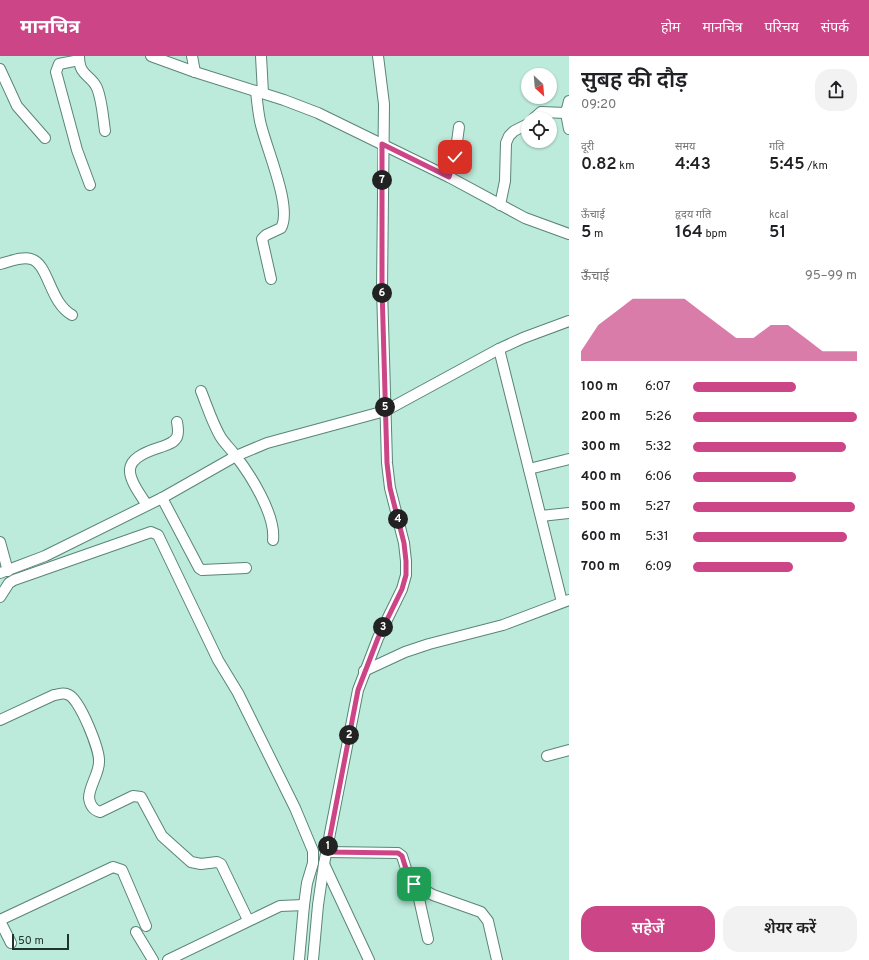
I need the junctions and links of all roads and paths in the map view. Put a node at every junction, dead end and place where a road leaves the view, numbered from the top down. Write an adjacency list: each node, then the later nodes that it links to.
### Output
1 (151, 56): 7 (street)
2 (192, 56): 7 (street)
3 (260, 56): 8 (street)
4 (378, 56): 17 (street)
5 (79, 58): 15 (street); 19 (street)
6 (0, 69): 16 (street)
7 (195, 72): 8 (street)
8 (260, 92): 17 (street); 23 (street)
9 (569, 100): 11 (street)
10 (557, 113): 11 (street)
11 (566, 113): 14 (street)
12 (459, 127): 18 (street)
13 (521, 128): 20 (street)
14 (569, 129)
15 (105, 131)
16 (45, 138)
17 (382, 144): 18 (street); 28 (street)
18 (449, 177): 20 (street)
19 (90, 185)
20 (500, 205): 21 (street)
21 (569, 234)
22 (0, 264): 24 (street)
23 (271, 279)
24 (72, 316)
25 (569, 321): 26 (street)
26 (499, 349): 28 (street); 32 (street)
27 (201, 391): 30 (street)
28 (385, 411): 30 (street); 43 (street)
29 (177, 422): 34 (street)
30 (236, 456): 33 (street); 37 (street)
31 (569, 459): 32 (street)
32 (529, 469): 36 (street)
33 (162, 498): 34 (street); 39 (street)
34 (147, 505): 40 (street)
35 (569, 513): 36 (street)
36 (541, 516): 42 (street)
37 (273, 540)
38 (0, 542): 40 (street)
39 (246, 568)
40 (4, 572)
41 (0, 597): 50 (street)
42 (566, 601): 43 (street)
43 (364, 671): 47 (street)
44 (0, 720): 52 (street)
45 (569, 750): 46 (street)
46 (547, 756)
47 (327, 852): 48 (street); 49 (street)
48 (324, 864): 60 (street); 61 (street)
49 (414, 884): 55 (street); 62 (street)
50 (304, 905): 52 (street); 59 (street)
51 (0, 920): 53 (street); 56 (street)
52 (248, 920): 58 (street)
53 (146, 926)
54 (136, 932): 57 (street)
55 (428, 939)
56 (11, 943)
57 (154, 960)
58 (168, 960)
59 (299, 960)
60 (313, 960)
61 (369, 960)
62 (497, 960)

